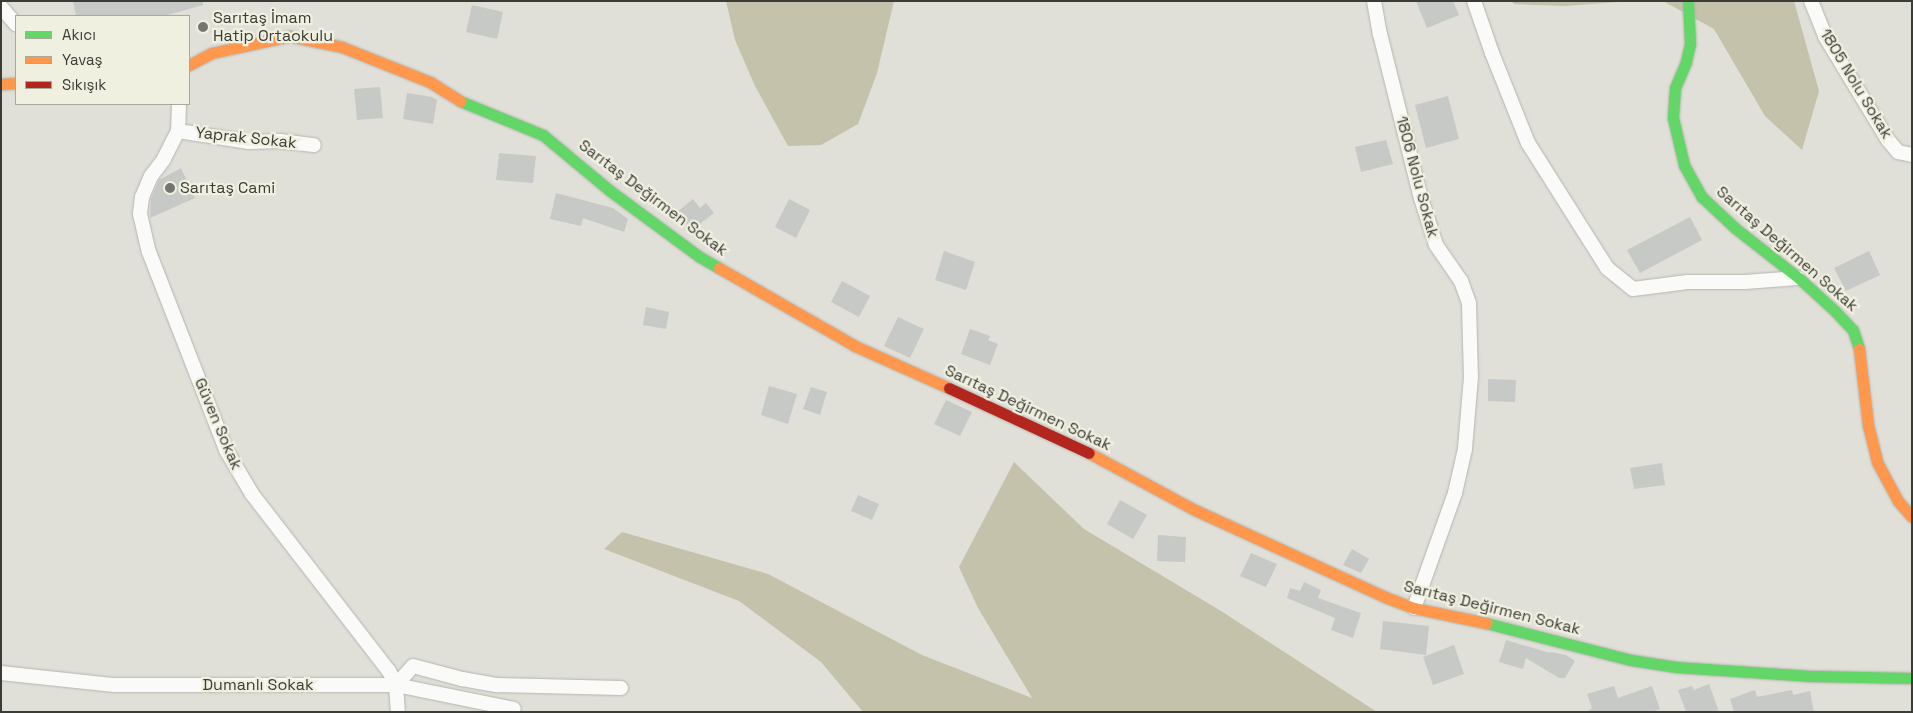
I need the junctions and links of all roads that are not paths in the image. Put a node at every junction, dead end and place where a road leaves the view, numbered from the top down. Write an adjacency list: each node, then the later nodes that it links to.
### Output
1 (1374, 1): 16 (street, 1806 Nolu Sokak)
2 (1474, 1): 14 (street)
3 (1688, 1): 14 (street, Sarıtaş Değirmen Sokak)
4 (1811, 1): 13 (street, 1805 Nolu Sokak)
5 (1, 7): 6 (street)
6 (15, 23)
7 (190, 64): 16 (street, Sarıtaş Değirmen Sokak)
8 (15, 83): 9 (street)
9 (1, 84)
10 (179, 105): 11 (street, Güven Sokak)
11 (178, 131): 12 (street, Yaprak Sokak); 19 (street, Güven Sokak)
12 (314, 145)
13 (1912, 155)
14 (1798, 278): 15 (street, Sarıtaş Değirmen Sokak)
15 (1912, 517)
16 (1414, 608): 18 (street, Sarıtaş Değirmen Sokak)
17 (1, 673): 19 (street, Dumanlı Sokak)
18 (1912, 678)
19 (396, 685): 20 (street); 21 (street, Dumanlı Sokak); 22 (street, Güven Sokak)
20 (621, 688)
21 (514, 709)
22 (398, 712)

